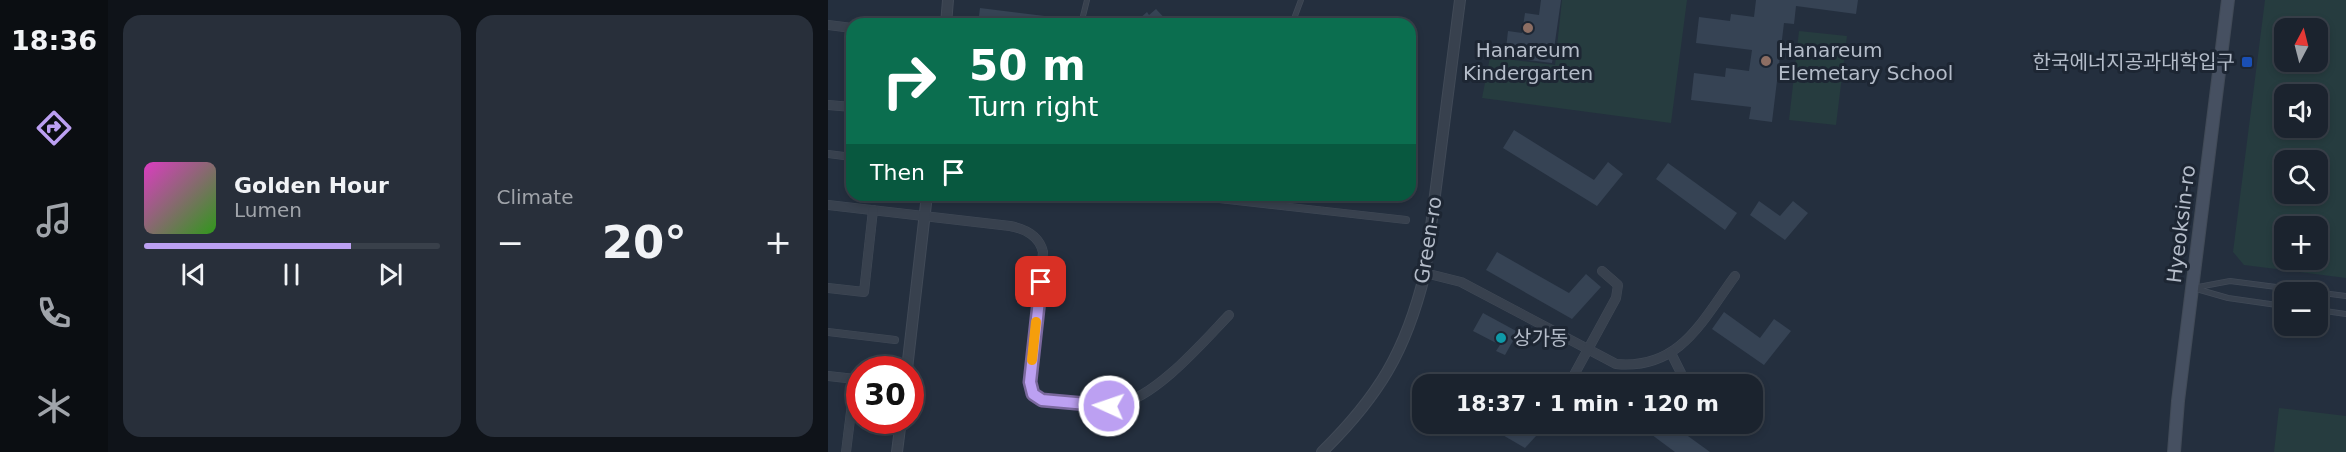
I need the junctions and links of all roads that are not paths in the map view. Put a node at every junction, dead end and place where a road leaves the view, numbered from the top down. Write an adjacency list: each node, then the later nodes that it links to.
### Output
1 (948, 0): 6 (street)
2 (1087, 0): 7 (lane)
3 (1301, 0): 8 (lane)
4 (1460, 0): 22 (street, Green-ro)
5 (2228, 0): 25 (main road, Hyeoksin-ro)
6 (946, 18)
7 (1082, 18)
8 (1294, 18)
9 (828, 25): 10 (street)
10 (846, 27)
11 (828, 105): 12 (street)
12 (846, 106)
13 (828, 154): 14 (street)
14 (846, 156)
15 (926, 201): 19 (street)
16 (1237, 201): 20 (street)
17 (828, 205): 18 (street)
18 (873, 210): 19 (street); 24 (street)
19 (925, 216): 30 (street); 35 (street)
20 (1406, 220)
21 (1602, 271): 33 (street)
22 (1425, 273): 33 (street); 42 (street, Green-ro)
23 (1735, 276): 34 (street)
24 (828, 288)
25 (2193, 288): 26 (lane); 27 (lane); 43 (main road, Hyeoksin-ro)
26 (2346, 296)
27 (2274, 305)
28 (2328, 311): 29 (lane)
29 (2346, 314)
30 (1229, 315)
31 (828, 332): 32 (street)
32 (895, 340)
33 (1588, 350): 34 (street); 37 (street)
34 (1671, 353): 36 (street)
35 (909, 356)
36 (1681, 373)
37 (1575, 374)
38 (828, 376): 40 (street)
39 (899, 434): 41 (street)
40 (846, 452)
41 (897, 452)
42 (1322, 452)
43 (2174, 452)

